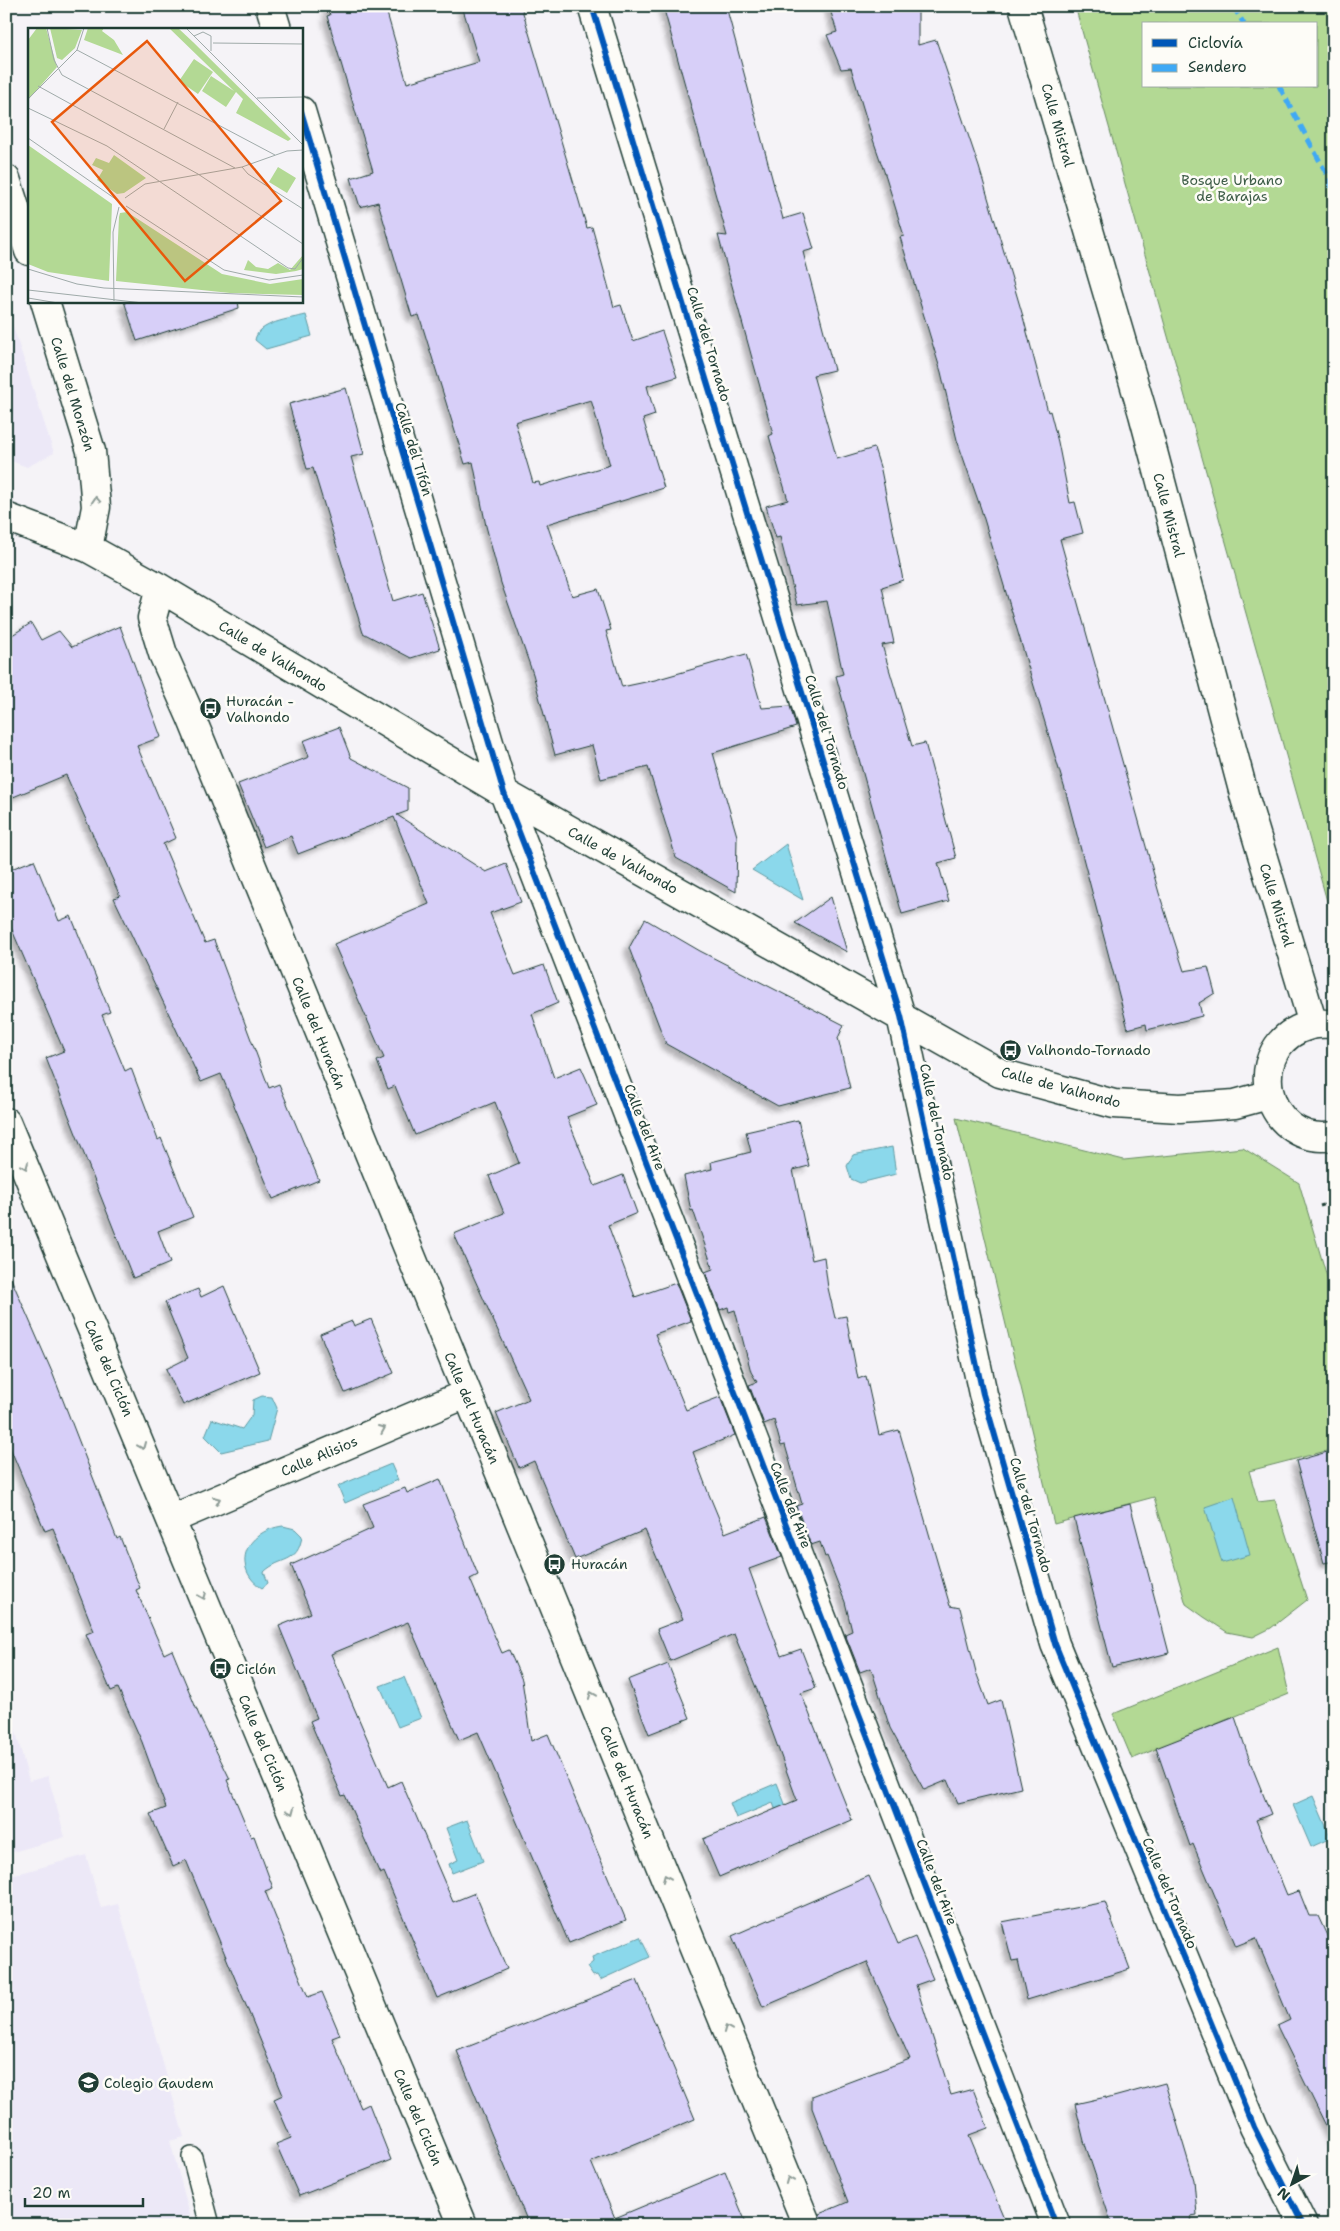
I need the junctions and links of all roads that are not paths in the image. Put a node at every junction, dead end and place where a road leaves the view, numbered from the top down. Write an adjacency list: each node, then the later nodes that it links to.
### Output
1 (270, 6): 4 (street)
2 (592, 6): 13 (street, Calle del Tornado)
3 (1023, 6): 14 (street, Calle Mistral)
4 (277, 28)
5 (302, 114): 12 (street, Calle del Tifón)
6 (6, 179): 7 (street)
7 (28, 248)
8 (45, 302): 10 (street, Calle del Monzón, one-way to 8)
9 (6, 517): 10 (street, Calle de Valhondo)
10 (88, 548): 11 (street, Calle de Valhondo)
11 (160, 588): 12 (street, Calle de Valhondo); 18 (street, Calle del Huracán)
12 (504, 793): 13 (street, Calle de Valhondo); 24 (street, Calle del Aire)
13 (901, 1016): 15 (street, Calle de Valhondo); 25 (street, Calle del Tornado)
14 (1323, 1024): 15 (street)
15 (1268, 1095): 17 (street)
16 (6, 1122): 19 (street, Calle del Ciclón, one-way to 19)
17 (1334, 1136)
18 (466, 1394): 19 (street, Calle Alisios, one-way to 18); 23 (street, Calle del Huracán, one-way to 18)
19 (172, 1519): 22 (street, Calle del Ciclón, one-way to 22)
20 (192, 2157): 21 (lane)
21 (210, 2225)
22 (463, 2225)
23 (807, 2225)
24 (1056, 2225)
25 (1303, 2225)

